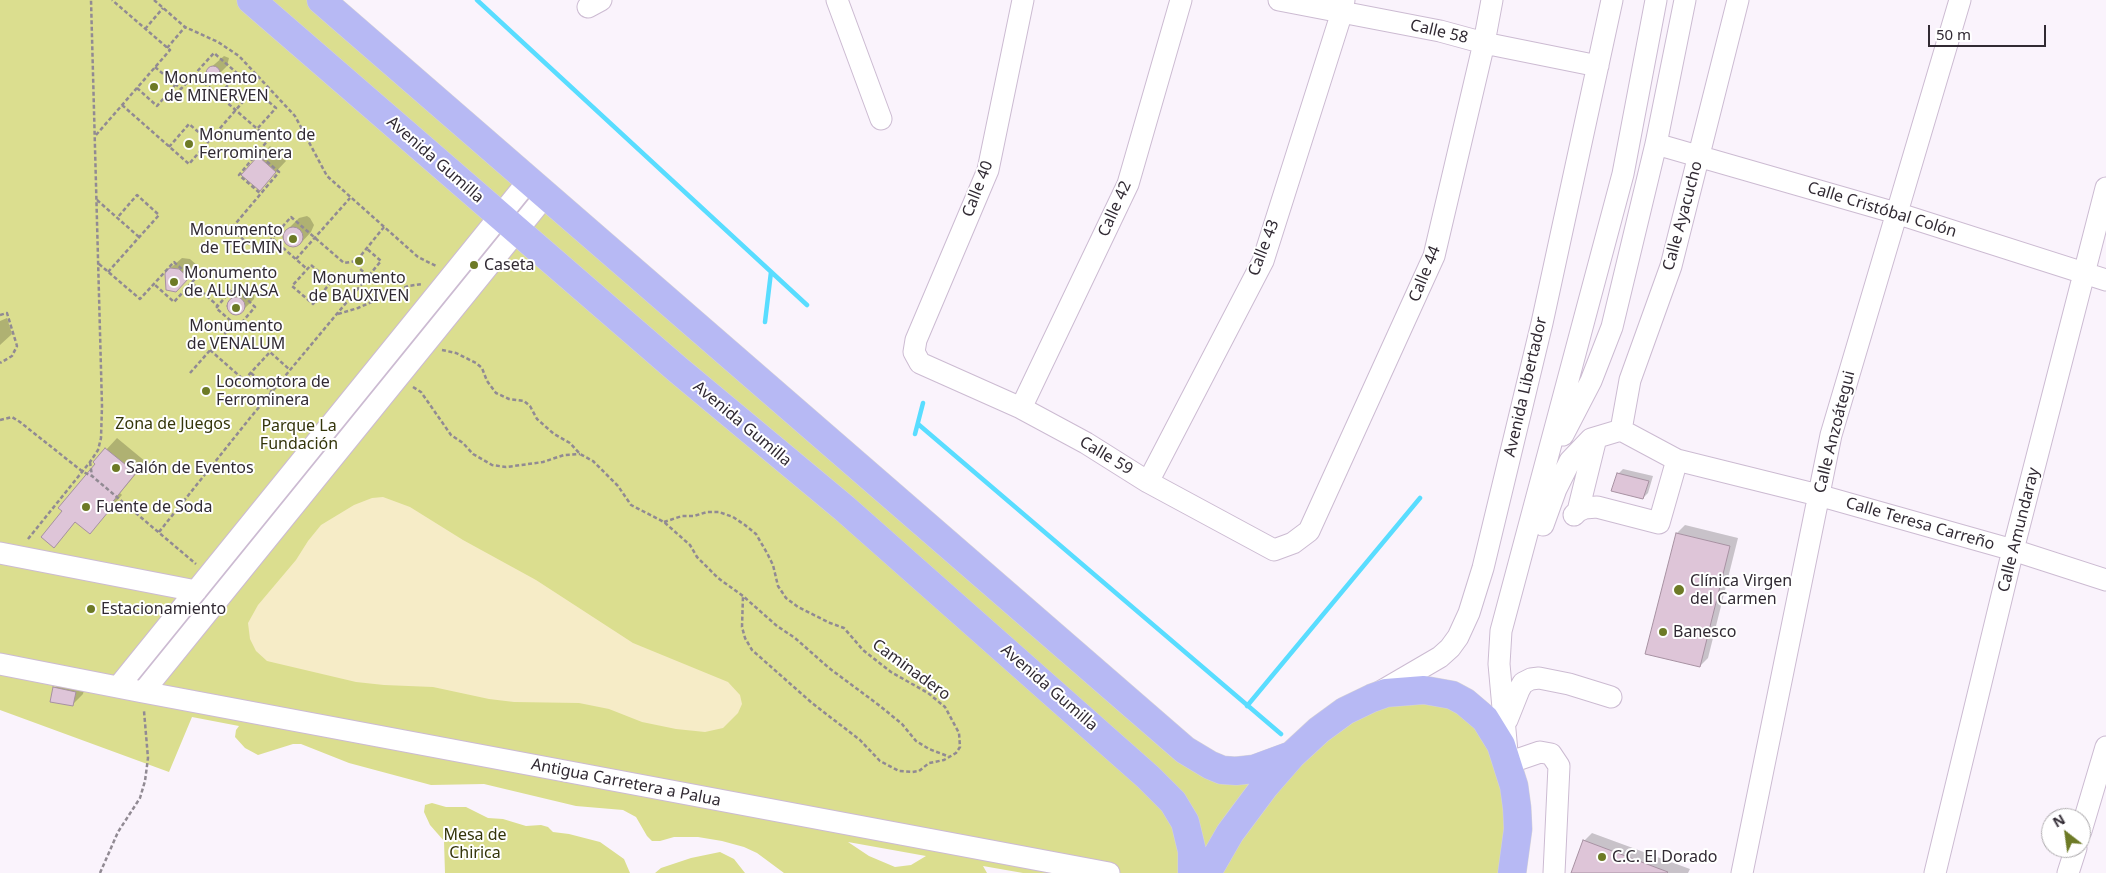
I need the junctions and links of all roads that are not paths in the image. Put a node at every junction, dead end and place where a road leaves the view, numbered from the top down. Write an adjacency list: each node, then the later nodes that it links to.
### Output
1 (251, 0): 22 (main road, Avenida Gumilla)
2 (321, 0): 19 (main road)
3 (837, 0): 16 (street)
4 (1023, 0): 25 (street, Calle 40)
5 (1181, 0): 26 (street, Calle 42)
6 (1279, 0): 13 (street, Calle 58)
7 (1492, 0): 14 (street, Calle 44)
8 (1612, 0): 15 (street, Avenida Libertador)
9 (1656, 0): 30 (street)
10 (1685, 0): 17 (street)
11 (1738, 0): 18 (street, Calle Ayacucho)
12 (1960, 0): 21 (street, Calle Anzoátegui)
13 (1343, 6): 14 (street, Calle 58); 31 (street, Calle 43)
14 (1484, 43): 15 (street, Calle 58); 33 (street, Calle 44)
15 (1598, 66): 44 (street, Avenida Libertador)
16 (881, 119)
17 (1656, 144): 18 (street, Calle Cristóbal Colón); 30 (street)
18 (1699, 156): 21 (street, Calle Cristóbal Colón); 27 (street, Calle Ayacucho)
19 (538, 188): 22 (street); 47 (main road)
20 (2106, 188): 23 (street, Calle Amundaray)
21 (1896, 213): 23 (street, Calle Cristóbal Colón); 32 (street, Calle Anzoátegui)
22 (509, 223): 39 (street); 42 (street); 53 (main road, Avenida Gumilla)
23 (2085, 272): 24 (street, Calle Cristóbal Colón); 35 (street, Calle Amundaray)
24 (2106, 280)
25 (916, 340): 26 (street, Calle 59)
26 (1020, 408): 31 (street, Calle 59)
27 (1621, 430): 28 (street); 29 (street, Calle Teresa Carreño)
28 (1596, 438): 29 (street); 38 (street)
29 (1677, 460): 32 (street, Calle Teresa Carreño)
30 (1547, 464): 38 (street)
31 (1148, 482): 33 (street, Calle 59)
32 (1818, 495): 35 (street, Calle Teresa Carreño); 56 (street, Calle Anzoátegui)
33 (1309, 531)
34 (0, 537): 36 (street)
35 (2013, 550): 37 (street, Calle Teresa Carreño); 57 (street, Calle Amundaray)
36 (14, 554): 39 (street)
37 (2106, 580)
38 (1513, 588): 45 (street)
39 (196, 592): 41 (street)
40 (0, 664): 41 (street)
41 (118, 687): 42 (street)
42 (143, 692): 52 (street, Antigua Carretera a Palua)
43 (1611, 697): 45 (street)
44 (1345, 711): 47 (main road); 48 (main road)
45 (1505, 726): 48 (street)
46 (2106, 747): 49 (street)
47 (1292, 754): 54 (main road)
48 (1508, 763): 51 (main road); 55 (street)
49 (2088, 808)
50 (2073, 858): 58 (street)
51 (1516, 868)
52 (1109, 873)
53 (1192, 873)
54 (1207, 873)
55 (1554, 873)
56 (1742, 873)
57 (1935, 873)
58 (2068, 873)

